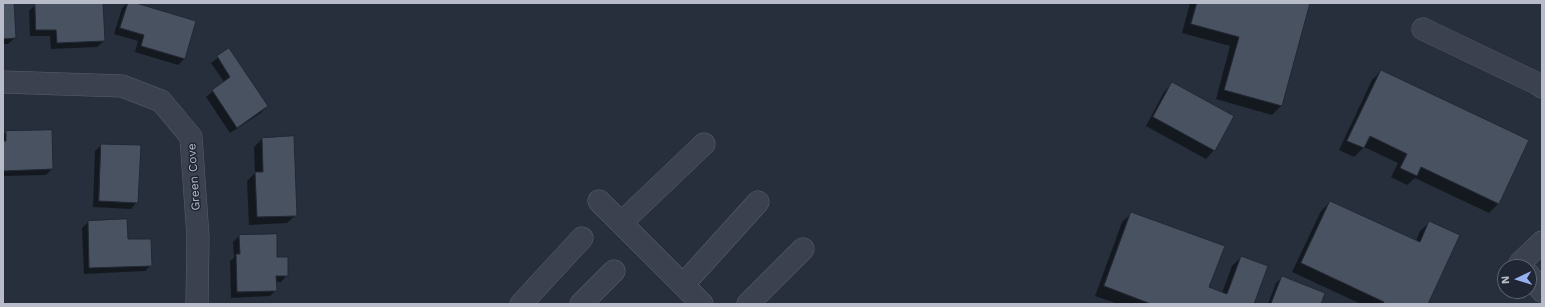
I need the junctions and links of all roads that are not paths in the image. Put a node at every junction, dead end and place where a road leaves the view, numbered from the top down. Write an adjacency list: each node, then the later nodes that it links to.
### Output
1 (1423, 29): 3 (street)
2 (3, 82): 14 (street, Green Cove)
3 (1542, 87)
4 (704, 144): 7 (street)
5 (599, 201): 7 (street)
6 (758, 202): 13 (street)
7 (621, 223): 13 (street)
8 (582, 238): 15 (street)
9 (1542, 242): 11 (street)
10 (803, 249): 18 (street)
11 (1524, 259)
12 (614, 271): 16 (street)
13 (683, 285): 17 (street)
14 (197, 304)
15 (520, 304)
16 (580, 304)
17 (702, 304)
18 (748, 304)

